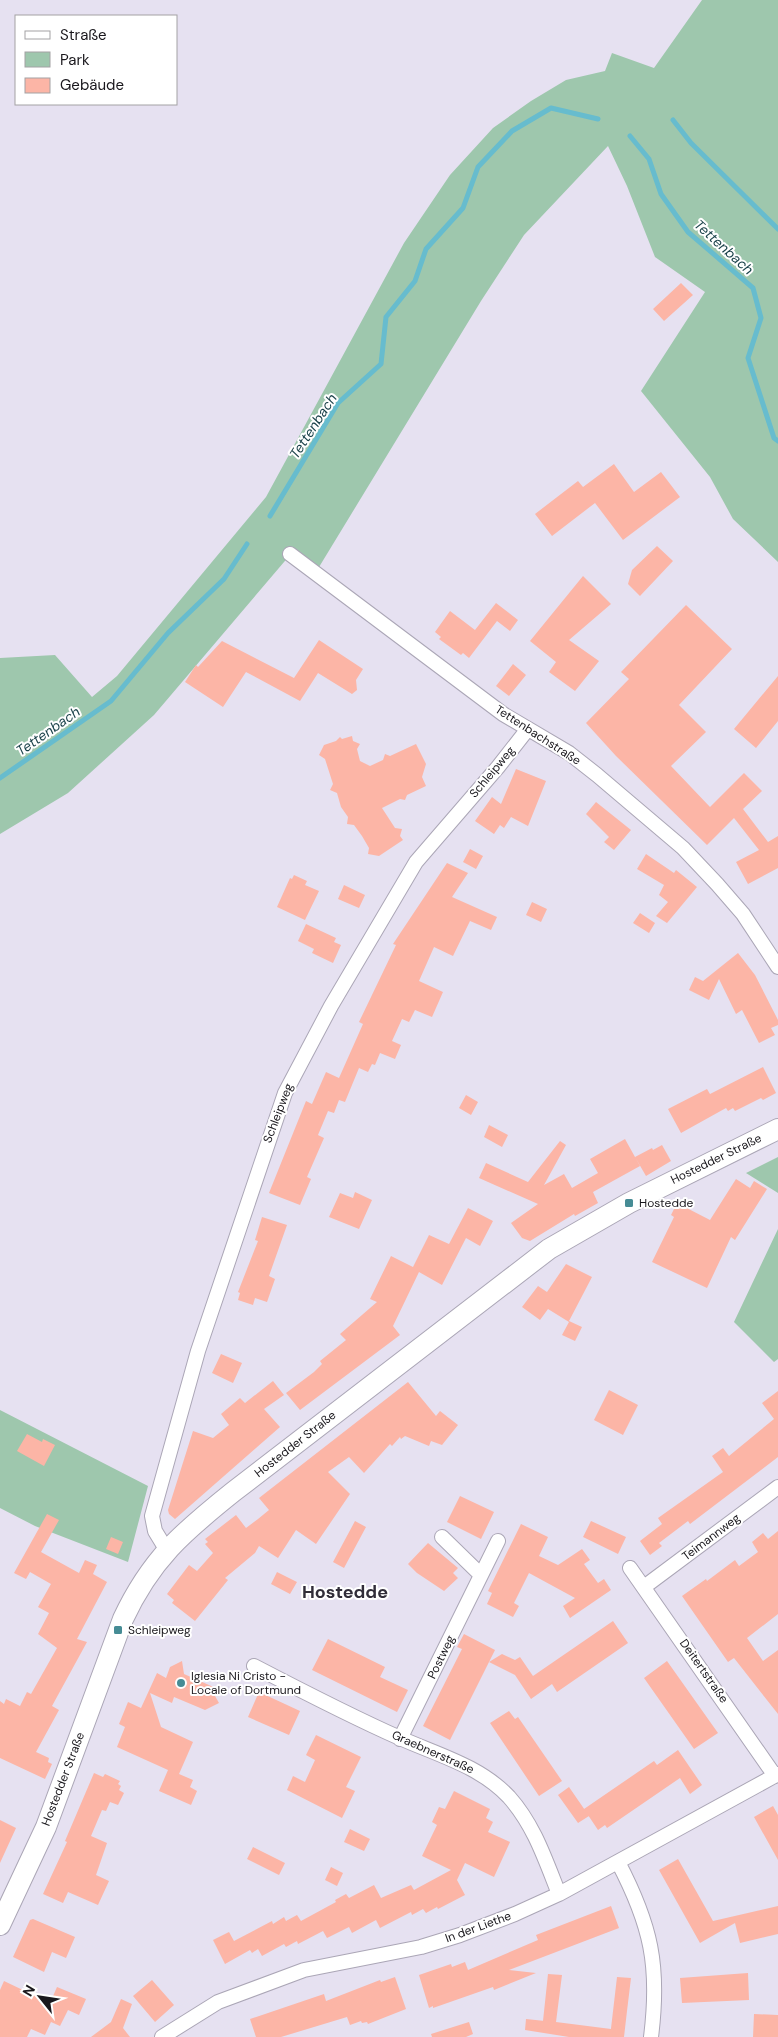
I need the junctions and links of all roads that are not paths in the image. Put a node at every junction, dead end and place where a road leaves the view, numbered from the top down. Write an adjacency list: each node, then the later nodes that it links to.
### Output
1 (290, 554): 2 (street, Tettenbachstraße)
2 (527, 730): 3 (street, Tettenbachstraße); 8 (street, Schleipweg)
3 (778, 967)
4 (778, 1129): 8 (main road, Hostedder Straße)
5 (778, 1487): 11 (street, Teimannweg)
6 (442, 1537): 10 (street)
7 (498, 1541): 10 (street, Postweg)
8 (166, 1549): 17 (main road, Hostedder Straße)
9 (630, 1568): 11 (street, Deitertstraße)
10 (481, 1575): 13 (street, Postweg)
11 (644, 1587): 14 (street, Deitertstraße)
12 (254, 1666): 13 (street, Graebnerstraße)
13 (400, 1738): 16 (street, Graebnerstraße)
14 (777, 1775): 15 (street, In der Liethe)
15 (618, 1862): 16 (street, In der Liethe); 19 (street)
16 (559, 1894): 18 (street, In der Liethe)
17 (0, 1925)
18 (162, 2037)
19 (651, 2037)

